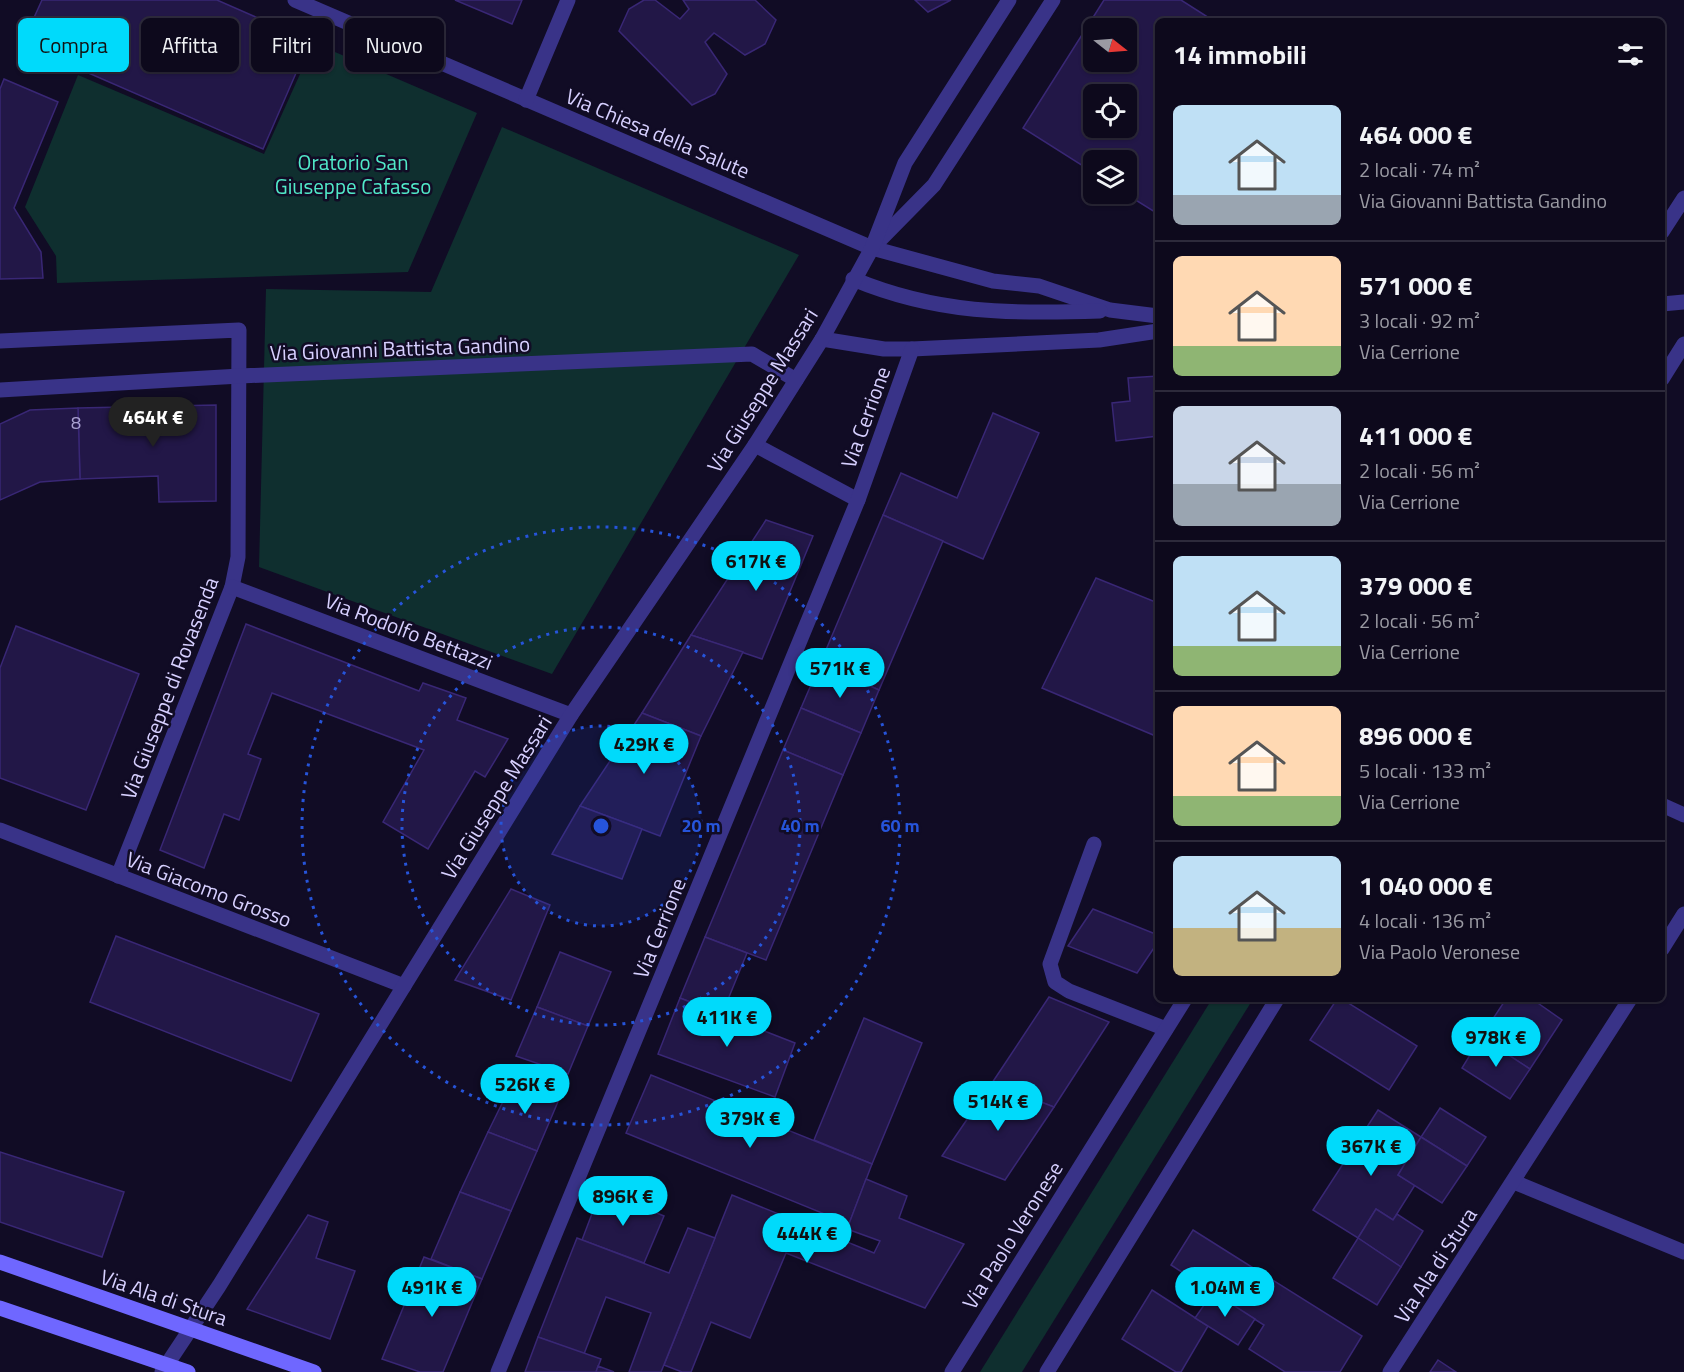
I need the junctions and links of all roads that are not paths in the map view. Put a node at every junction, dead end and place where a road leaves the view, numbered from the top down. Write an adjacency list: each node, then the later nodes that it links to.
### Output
1 (295, 0): 5 (street, Via Chiesa della Salute)
2 (568, 0): 5 (street)
3 (1009, 0): 8 (street, Via Giuseppe Massari)
4 (1053, 0): 8 (street, Via Giuseppe Massari)
5 (526, 100): 8 (street, Via Chiesa della Salute)
6 (1684, 198): 7 (street)
7 (1665, 227)
8 (872, 248): 9 (street, Via Giuseppe Massari); 12 (street)
9 (853, 279): 12 (street); 15 (street, Via Giuseppe Massari)
10 (1684, 302): 11 (street)
11 (1665, 303)
12 (1110, 310): 13 (street)
13 (1155, 316)
14 (1155, 332): 18 (street)
15 (822, 339): 18 (street); 21 (street, Via Giuseppe Massari)
16 (0, 341): 20 (street, Via Giuseppe di Rovasenda)
17 (1684, 344): 19 (street)
18 (912, 349): 24 (street, Via Cerrione)
19 (1665, 374)
20 (240, 376): 21 (street, Via Giovanni Battista Gandino); 22 (street, Via Giovanni Battista Gandino); 25 (street, Via Giuseppe di Rovasenda)
21 (796, 380): 23 (street, Via Giuseppe Massari)
22 (0, 390)
23 (754, 445): 24 (street, Via Cerrione); 26 (street, Via Giuseppe Massari)
24 (858, 500): 47 (street, Via Cerrione)
25 (232, 587): 26 (street, Via Rodolfo Bettazzi); 31 (street, Via Giuseppe di Rovasenda)
26 (571, 715): 34 (street, Via Giuseppe Massari)
27 (1665, 806): 28 (street)
28 (1684, 814)
29 (0, 830): 31 (street, Via Giacomo Grosso)
30 (1094, 844): 38 (street)
31 (118, 876): 34 (street, Via Giacomo Grosso)
32 (1684, 914): 33 (street)
33 (1665, 944)
34 (404, 986): 43 (street, Via Giuseppe Massari)
35 (1183, 1002): 38 (street, Via Paolo Veronese)
36 (1275, 1002): 49 (street)
37 (1628, 1002): 39 (street, Via Ala di Stura)
38 (1166, 1029): 48 (street, Via Paolo Veronese)
39 (1514, 1182): 40 (street); 50 (street, Via Ala di Stura)
40 (1684, 1252)
41 (0, 1262): 43 (street, Via Ala di Stura)
42 (0, 1308): 44 (street)
43 (191, 1329): 44 (street, Via Giuseppe Massari); 46 (street, Via Ala di Stura)
44 (164, 1368): 45 (street)
45 (188, 1372)
46 (314, 1372)
47 (498, 1372)
48 (952, 1372)
49 (1047, 1372)
50 (1390, 1372)

